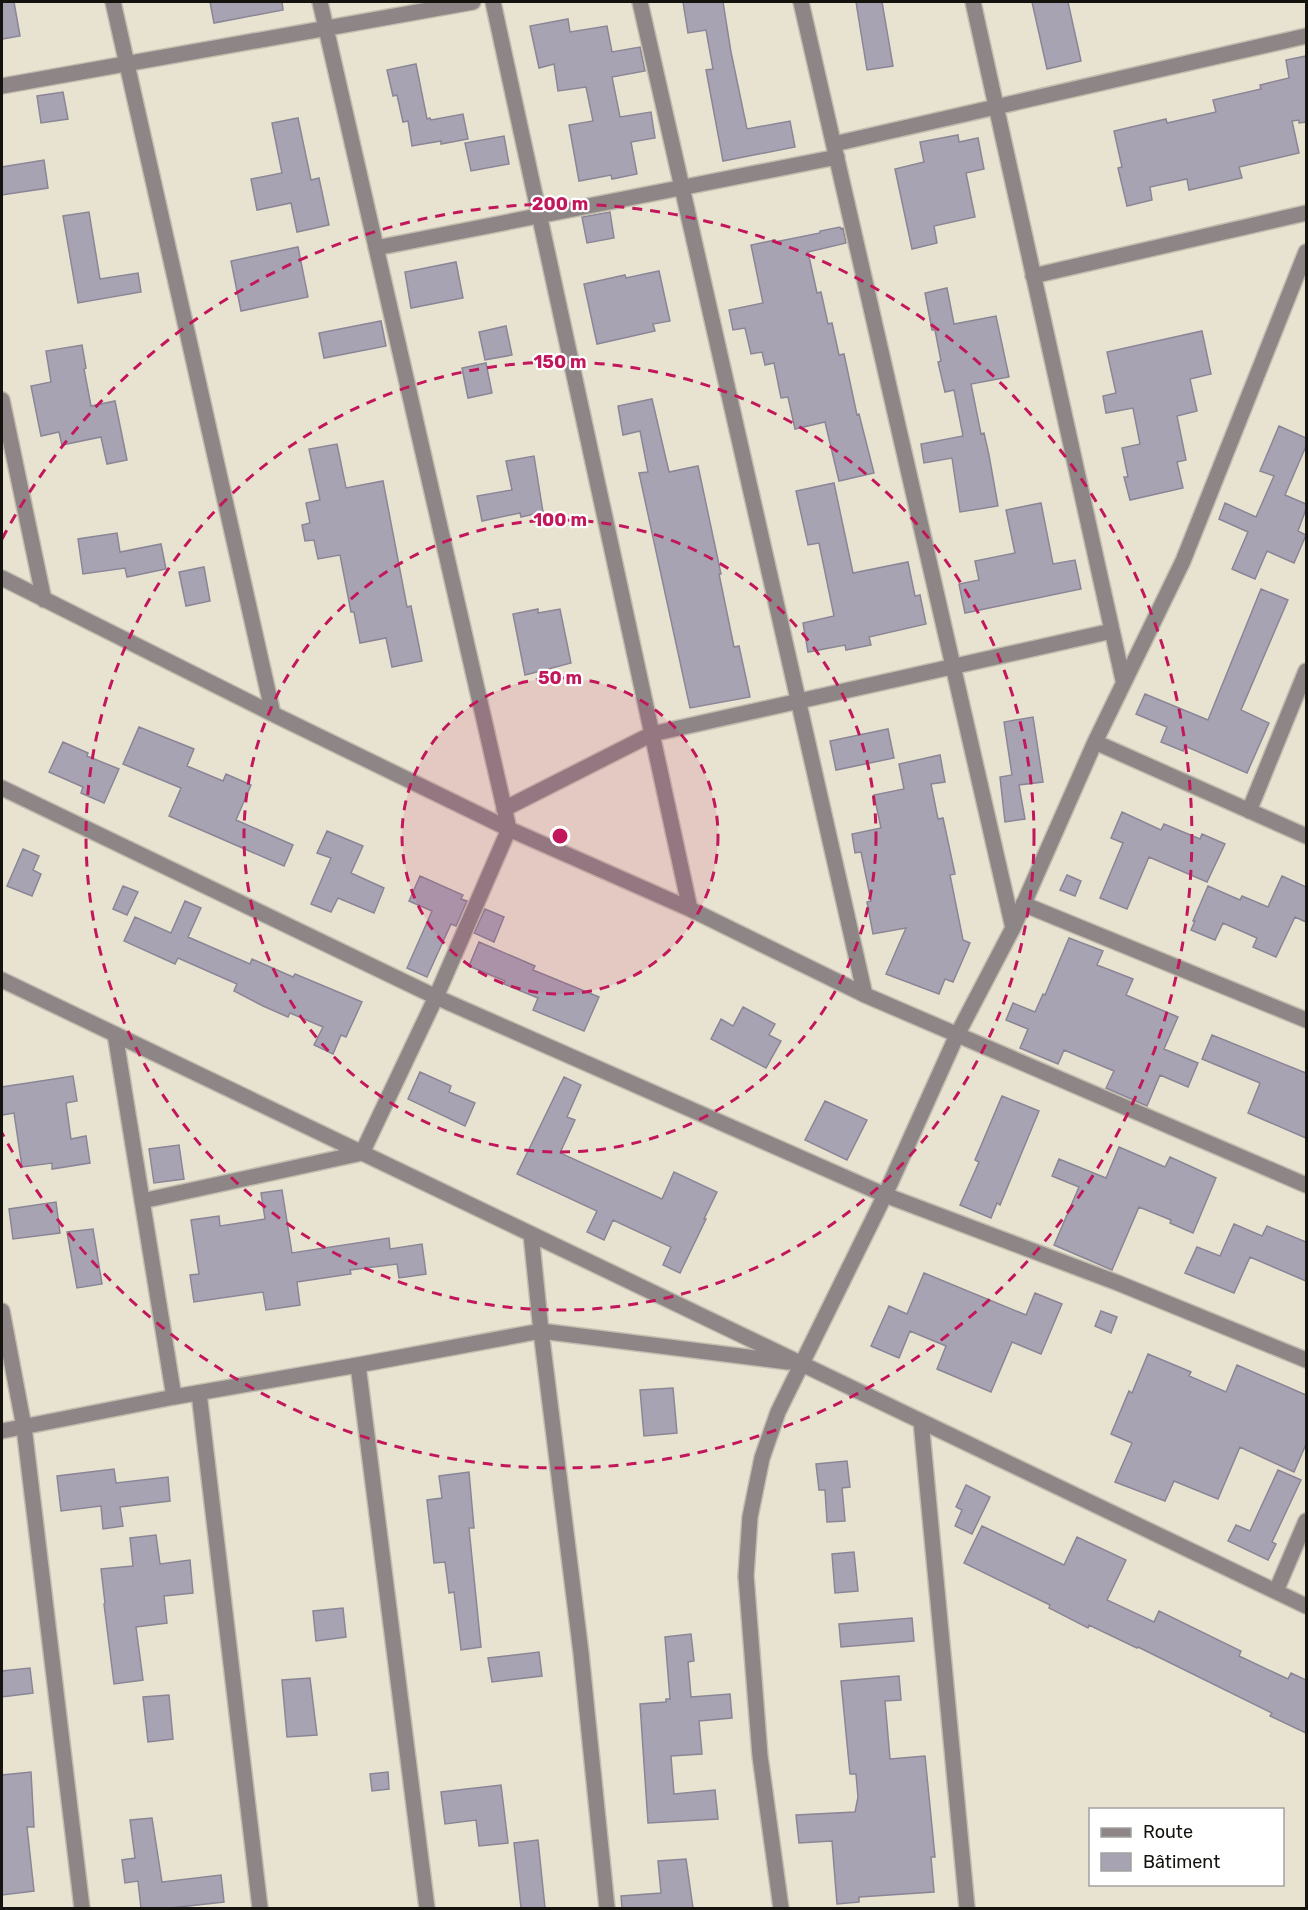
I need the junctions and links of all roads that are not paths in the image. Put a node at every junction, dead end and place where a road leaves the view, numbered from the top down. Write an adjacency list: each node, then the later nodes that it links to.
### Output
1 (113, 2): 10 (street)
2 (320, 2): 8 (street)
3 (472, 2): 8 (street)
4 (493, 2): 16 (street)
5 (640, 2): 14 (street)
6 (801, 2): 13 (street)
7 (973, 2): 12 (street)
8 (326, 28): 10 (street); 17 (street)
9 (1306, 36): 12 (street)
10 (127, 64): 11 (street); 28 (street)
11 (2, 86)
12 (996, 107): 13 (street); 19 (street)
13 (835, 150): 14 (street); 24 (street)
14 (682, 188): 16 (street); 27 (street)
15 (1306, 213): 19 (street)
16 (540, 216): 17 (street); 29 (street)
17 (376, 248): 32 (street)
18 (1305, 260): 26 (street)
19 (1033, 276): 23 (street)
20 (2, 400): 22 (street)
21 (2, 578): 22 (street)
22 (44, 600): 28 (street)
23 (1112, 631): 24 (street); 26 (street)
24 (953, 666): 27 (street); 38 (street)
25 (1306, 671): 33 (street)
26 (1123, 680): 30 (street)
27 (798, 701): 29 (street); 40 (street)
28 (273, 714): 34 (street)
29 (652, 734): 32 (street); 37 (street)
30 (1095, 742): 33 (street); 36 (street)
31 (2, 788): 41 (street)
32 (504, 809): 34 (street)
33 (1249, 811): 35 (street)
34 (509, 830): 37 (street); 41 (street)
35 (1306, 836)
36 (1023, 904): 38 (street); 42 (street)
37 (690, 909): 40 (street)
38 (1013, 928): 44 (street)
39 (2, 980): 43 (street)
40 (865, 995): 44 (street)
41 (436, 997): 45 (street); 47 (street)
42 (1306, 1020)
43 (114, 1034): 45 (street); 48 (street)
44 (957, 1035): 46 (street); 47 (street)
45 (362, 1153): 48 (street); 49 (street)
46 (1306, 1185)
47 (885, 1195): 52 (street); 53 (street)
48 (142, 1202): 56 (street)
49 (531, 1234): 51 (street); 53 (street)
50 (2, 1311): 58 (street)
51 (541, 1331): 53 (street); 54 (street); 66 (street)
52 (1306, 1360)
53 (802, 1364): 57 (street); 67 (street)
54 (358, 1365): 55 (street); 65 (street)
55 (199, 1392): 56 (street); 64 (street)
56 (174, 1397): 58 (street)
57 (921, 1421): 61 (street); 68 (street)
58 (24, 1427): 59 (street); 63 (street)
59 (2, 1431)
60 (1306, 1521): 61 (street)
61 (1276, 1591): 62 (street)
62 (1306, 1606)
63 (82, 1908)
64 (260, 1908)
65 (427, 1908)
66 (608, 1908)
67 (781, 1908)
68 (968, 1908)

